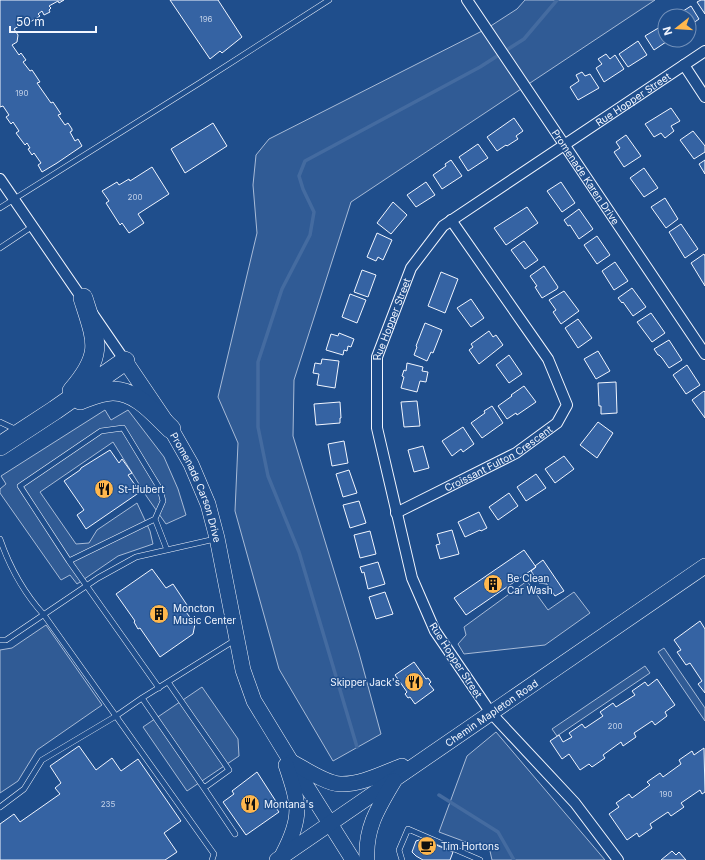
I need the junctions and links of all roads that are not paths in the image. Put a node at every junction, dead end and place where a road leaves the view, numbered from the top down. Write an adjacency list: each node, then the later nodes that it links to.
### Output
1 (329, 0): 8 (lane)
2 (467, 0): 6 (street, Promenade Karen Drive)
3 (705, 51): 4 (street, Rue Hopper Street)
4 (684, 65): 5 (street); 6 (street, Rue Hopper Street)
5 (705, 97)
6 (564, 144): 10 (street, Rue Hopper Street); 14 (street, Promenade Karen Drive)
7 (0, 179): 8 (street, Promenade Carson Drive)
8 (14, 198): 9 (lane); 11 (street, Promenade Carson Drive)
9 (0, 208)
10 (451, 220): 21 (street, Rue Hopper Street); 21 (street, Croissant Fulton Crescent)
11 (33, 226): 12 (lane); 13 (street, Promenade Carson Drive)
12 (0, 248)
13 (83, 298): 15 (street, Promenade Carson Drive); 16 (highway)
14 (705, 354)
15 (125, 361): 16 (highway); 18 (main road, Promenade Carson Drive)
16 (55, 410): 18 (highway); 19 (highway)
17 (0, 422): 19 (lane)
18 (171, 429): 23 (main road, Promenade Carson Drive)
19 (21, 432): 20 (highway)
20 (0, 446)
21 (396, 513): 35 (street, Rue Hopper Street)
22 (155, 519): 25 (lane); 26 (lane); 26 (lane)
23 (217, 538): 25 (lane); 31 (main road, Promenade Carson Drive)
24 (0, 539): 29 (lane)
25 (167, 550): 28 (lane)
26 (69, 561): 28 (lane)
27 (705, 566): 35 (main road, Chemin Mapleton Road)
28 (87, 586): 29 (lane); 33 (lane)
29 (44, 615): 30 (lane); 36 (lane)
30 (0, 640)
31 (236, 640): 32 (lane); 37 (main road, Promenade Carson Drive)
32 (168, 682): 33 (lane); 41 (lane)
33 (158, 688): 34 (lane)
34 (142, 698): 36 (lane); 41 (lane)
35 (491, 713): 38 (main road, Chemin Mapleton Road); 51 (street, Rue Hopper Street)
36 (116, 716): 42 (lane); 46 (lane)
37 (279, 743): 39 (main road, Promenade Carson Drive); 45 (main road)
38 (424, 758): 39 (main road); 40 (main road, Chemin Mapleton Road)
39 (290, 760): 43 (main road, Promenade Carson Drive)
40 (396, 777): 43 (main road, Chemin Mapleton Road); 48 (main road)
41 (204, 788): 44 (lane)
42 (0, 807)
43 (330, 823): 45 (main road, Chemin Mapleton Road); 47 (main road, Promenade Carson Drive)
44 (235, 834)
45 (280, 858)
46 (212, 860)
47 (353, 860)
48 (367, 860)
49 (402, 860): 50 (lane)
50 (480, 860)
51 (618, 860)

